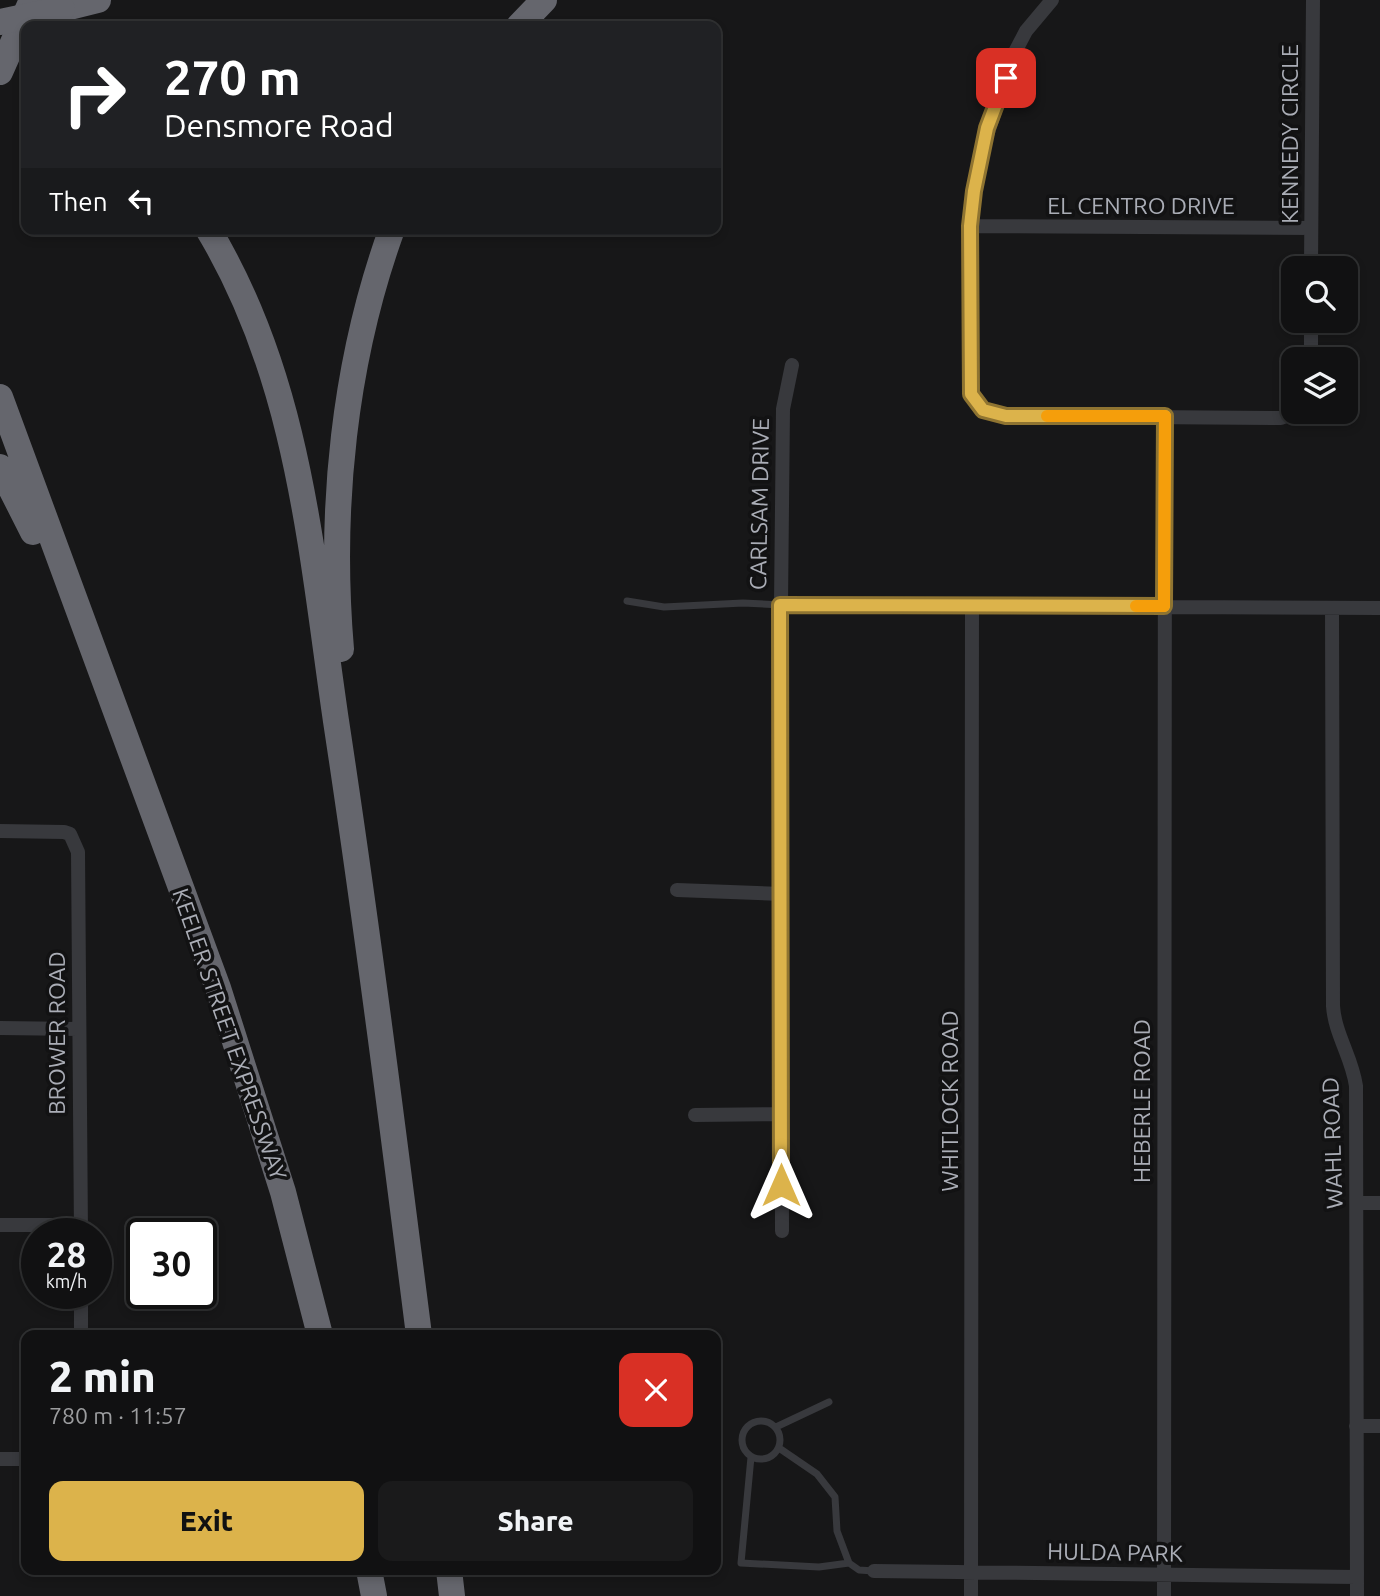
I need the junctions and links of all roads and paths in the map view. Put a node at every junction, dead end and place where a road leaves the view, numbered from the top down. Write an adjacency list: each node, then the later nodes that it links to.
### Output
1 (32, 0): 7 (highway)
2 (98, 0): 9 (highway, bridge)
3 (544, 0): 8 (highway)
4 (1052, 0): 13 (street)
5 (1313, 0): 14 (street, KENNEDY CIRCLE)
6 (0, 9): 10 (highway)
7 (23, 21)
8 (524, 21)
9 (0, 22)
10 (21, 24)
11 (21, 25): 12 (highway)
12 (0, 72)
13 (970, 226): 14 (street, EL CENTRO DRIVE); 20 (street)
14 (1311, 228): 17 (street, KENNEDY CIRCLE)
15 (211, 235): 33 (highway)
16 (390, 235): 33 (highway)
17 (1311, 256)
18 (792, 365): 24 (street, CARLSAM DRIVE)
19 (0, 397): 29 (highway)
20 (1165, 416): 21 (street); 25 (street)
21 (1281, 418)
22 (0, 467): 29 (highway)
23 (627, 601): 24 (lane)
24 (780, 605): 26 (street); 32 (street, CARLSAM DRIVE)
25 (1164, 606): 26 (street); 27 (street); 61 (street, HEBERLE ROAD)
26 (972, 607): 58 (street, WHITLOCK ROAD)
27 (1332, 608): 28 (street); 38 (street, WAHL ROAD)
28 (1380, 608)
29 (124, 738): 46 (highway, KEELER STREET EXPRESSWAY)
30 (0, 831): 35 (street, BROWER ROAD)
31 (677, 890): 32 (street)
32 (782, 894): 36 (street, CARLSAM DRIVE)
33 (363, 898): 47 (highway)
34 (0, 1028): 35 (street)
35 (78, 1029): 40 (street, BROWER ROAD)
36 (781, 1114): 37 (street); 43 (street, CARLSAM DRIVE)
37 (695, 1115)
38 (1358, 1203): 39 (street); 49 (street, WAHL ROAD)
39 (1380, 1203)
40 (81, 1218)
41 (0, 1225): 42 (street)
42 (21, 1226)
43 (782, 1231)
44 (81, 1309): 45 (street)
45 (81, 1330)
46 (319, 1330)
47 (418, 1330)
48 (829, 1402): 51 (lane)
49 (1356, 1426): 50 (street); 62 (street, WAHL ROAD)
50 (1380, 1426)
51 (776, 1427): 52 (lane); 53 (lane)
52 (779, 1448): 53 (lane); 56 (lane)
53 (751, 1457): 56 (lane)
54 (0, 1459): 55 (street)
55 (21, 1459)
56 (849, 1563): 57 (lane)
57 (874, 1571): 58 (street, HULDA PARK)
58 (971, 1573): 61 (street, HULDA PARK); 65 (street, WHITLOCK ROAD)
59 (370, 1575): 63 (highway)
60 (450, 1575): 64 (highway)
61 (1164, 1575): 62 (street, HULDA PARK); 66 (street, HEBERLE ROAD)
62 (1356, 1577): 67 (street, WAHL ROAD)
63 (373, 1596)
64 (452, 1596)
65 (971, 1596)
66 (1164, 1596)
67 (1357, 1596)

